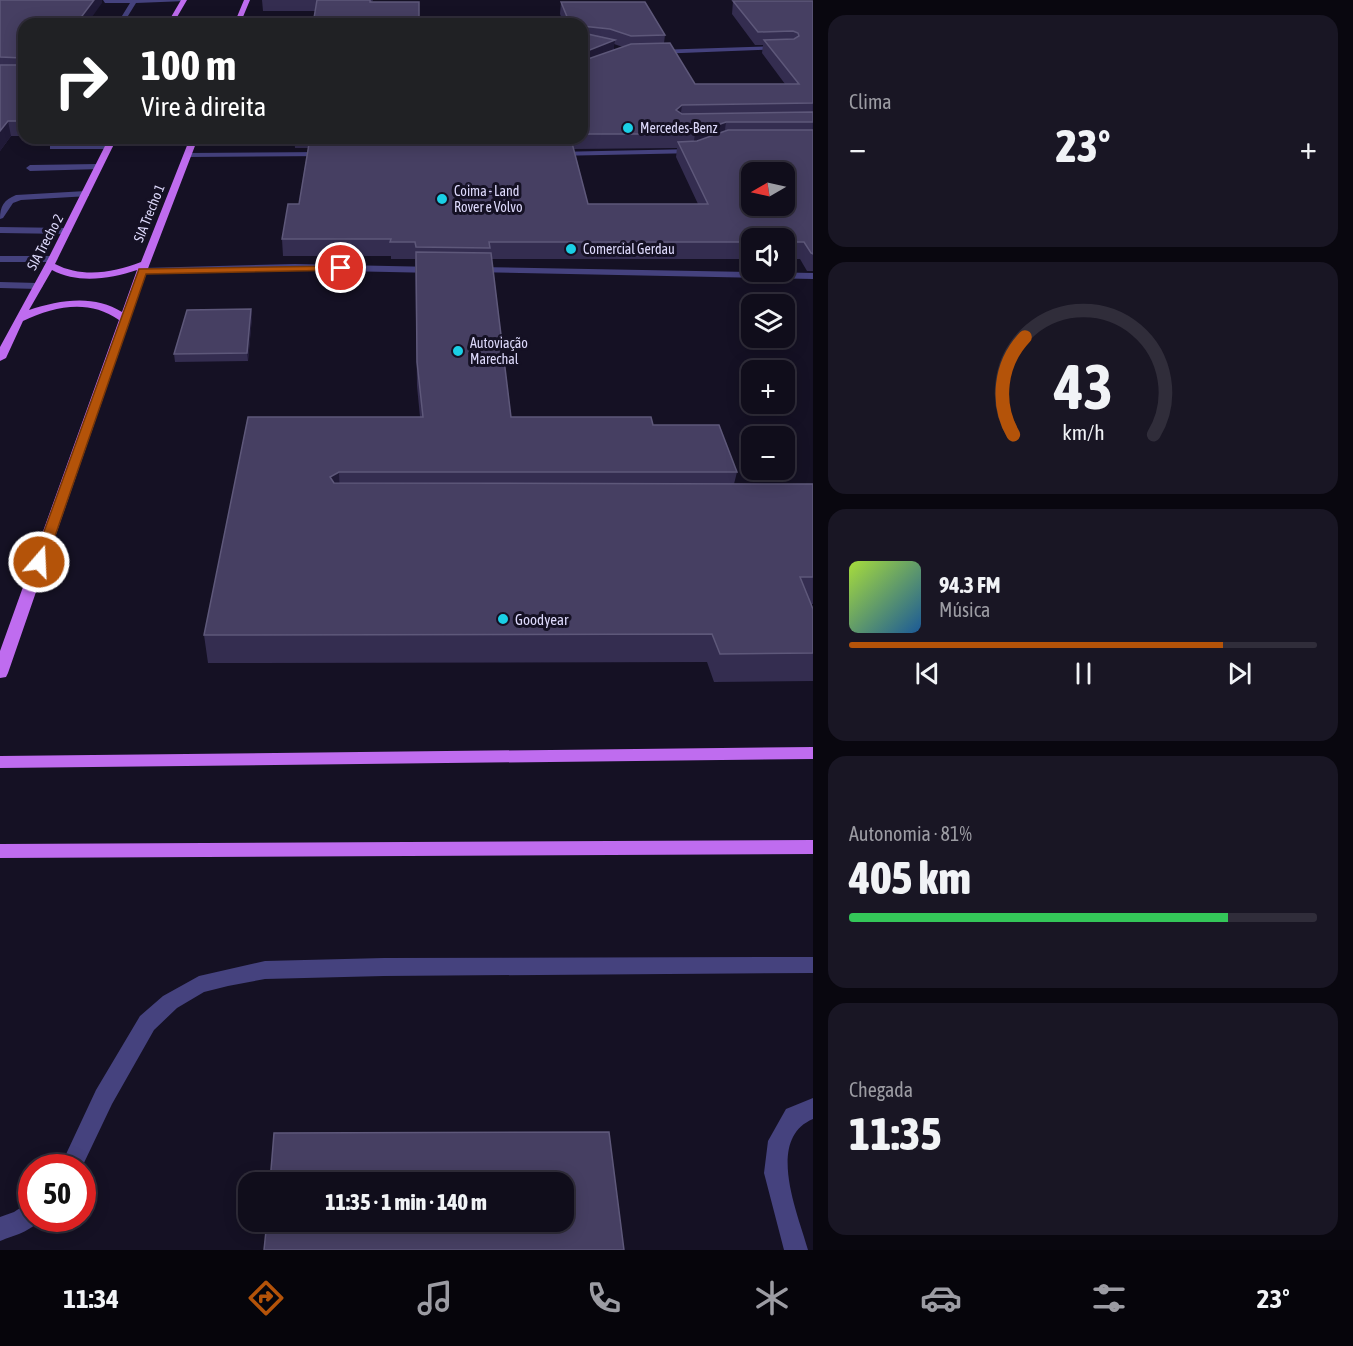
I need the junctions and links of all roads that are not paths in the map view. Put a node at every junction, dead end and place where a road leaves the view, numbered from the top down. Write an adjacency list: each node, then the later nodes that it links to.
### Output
1 (135, 0): 2 (lane); 4 (lane); 5 (lane)
2 (183, 0): 6 (main road)
3 (246, 0): 7 (main road)
4 (105, 1)
5 (124, 18)
6 (173, 18)
7 (239, 18)
8 (791, 48): 9 (lane)
9 (653, 52)
10 (88, 144): 13 (lane)
11 (110, 144): 18 (main road, SIA Trecho 2)
12 (192, 144): 15 (main road, SIA Trecho 1)
13 (53, 147)
14 (701, 150): 17 (lane)
15 (188, 154): 16 (lane); 26 (main road, SIA Trecho 1)
16 (341, 154)
17 (540, 154)
18 (98, 167): 19 (lane); 20 (main road, SIA Trecho 2)
19 (30, 168)
20 (86, 194): 21 (lane); 23 (main road, SIA Trecho 2)
21 (0, 216)
22 (0, 230): 23 (lane)
23 (67, 231): 25 (main road, SIA Trecho 2)
24 (0, 259): 25 (lane)
25 (51, 262): 26 (main road); 31 (main road, SIA Trecho 2)
26 (144, 268): 27 (lane); 32 (main road, SIA Trecho 1)
27 (446, 270)
28 (470, 270): 29 (lane)
29 (813, 276)
30 (0, 285): 31 (lane)
31 (38, 285): 33 (main road, SIA Trecho 2)
32 (125, 318): 33 (main road); 35 (main road, SIA Trecho 1)
33 (19, 319): 34 (main road, SIA Trecho 2)
34 (0, 358)
35 (0, 673)
36 (813, 753): 37 (main road)
37 (0, 762)
38 (813, 847): 39 (main road)
39 (0, 851)
40 (813, 965): 42 (lane)
41 (813, 1108): 45 (lane)
42 (77, 1154)
43 (18, 1222): 44 (lane)
44 (0, 1229)
45 (796, 1250)

